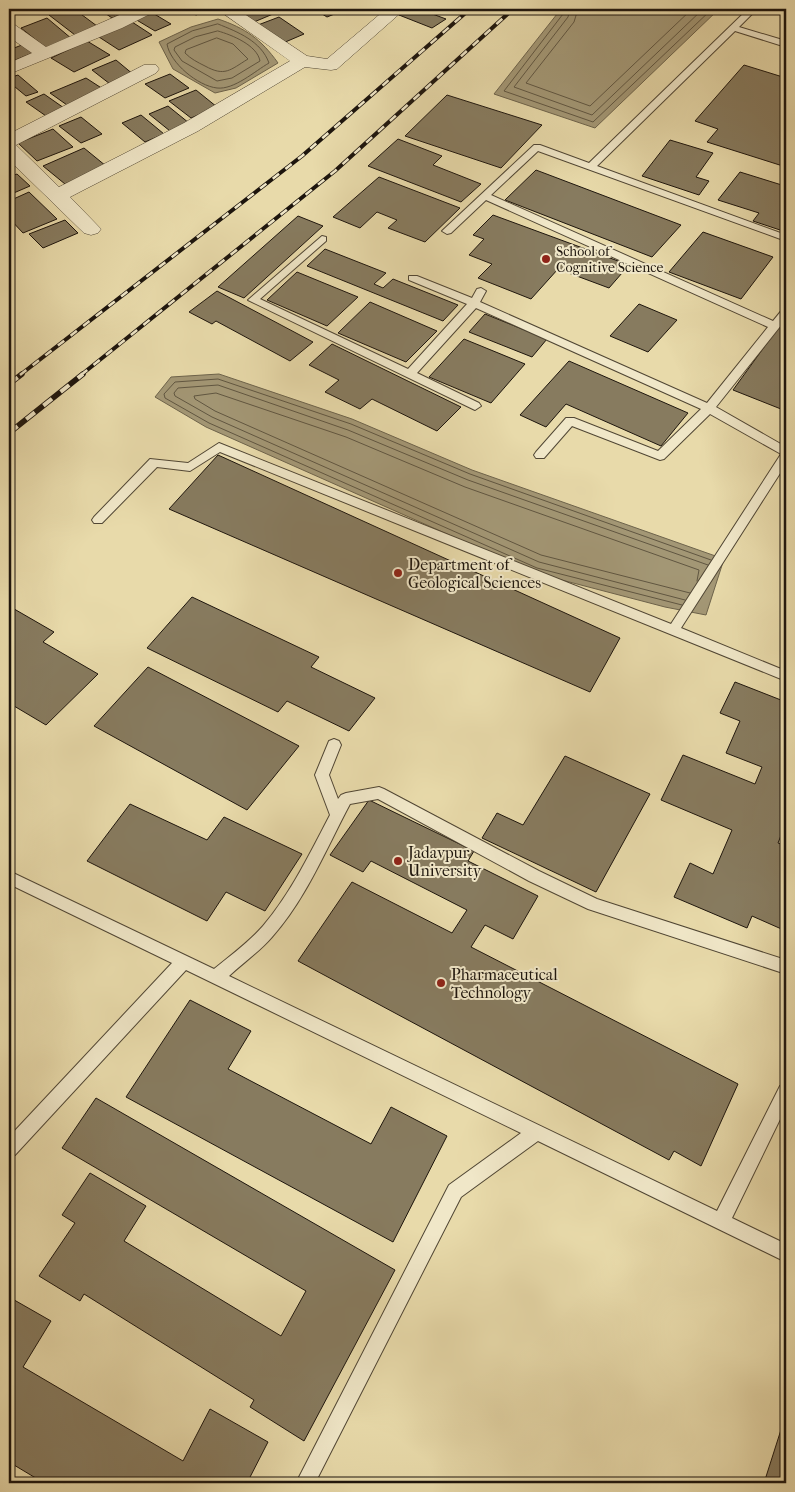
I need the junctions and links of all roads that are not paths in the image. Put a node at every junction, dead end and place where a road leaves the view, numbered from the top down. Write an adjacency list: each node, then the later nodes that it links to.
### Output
1 (146, 9): 8 (street)
2 (226, 9): 9 (street)
3 (396, 9): 9 (street)
4 (753, 9): 5 (lane)
5 (733, 28): 7 (lane); 14 (lane)
6 (9, 29): 8 (street)
7 (786, 44)
8 (45, 54): 10 (street)
9 (302, 61): 15 (street)
10 (9, 68)
11 (150, 69): 12 (street)
12 (9, 141)
13 (9, 149): 15 (street)
14 (591, 166): 16 (lane); 19 (lane)
15 (57, 196): 17 (street)
16 (484, 196): 18 (lane); 25 (lane)
17 (91, 229)
18 (447, 231)
19 (786, 238)
20 (322, 240): 26 (lane)
21 (413, 278): 23 (lane)
22 (481, 291): 23 (lane)
23 (474, 302): 26 (lane); 28 (lane)
24 (786, 312): 25 (lane)
25 (775, 326): 28 (lane)
26 (410, 374): 27 (lane)
27 (475, 406)
28 (709, 408): 29 (lane); 30 (lane)
29 (786, 453): 32 (lane)
30 (540, 455)
31 (98, 520): 32 (lane)
32 (673, 631): 33 (lane)
33 (786, 676)
34 (334, 746): 35 (lane)
35 (337, 814): 38 (lane); 39 (lane)
36 (9, 877): 37 (lane)
37 (184, 961): 39 (lane); 42 (lane)
38 (786, 966)
39 (216, 976): 41 (lane)
40 (786, 1091): 43 (lane)
41 (537, 1132): 43 (lane); 45 (lane)
42 (9, 1149)
43 (721, 1221): 44 (lane)
44 (786, 1253)
45 (305, 1483)

